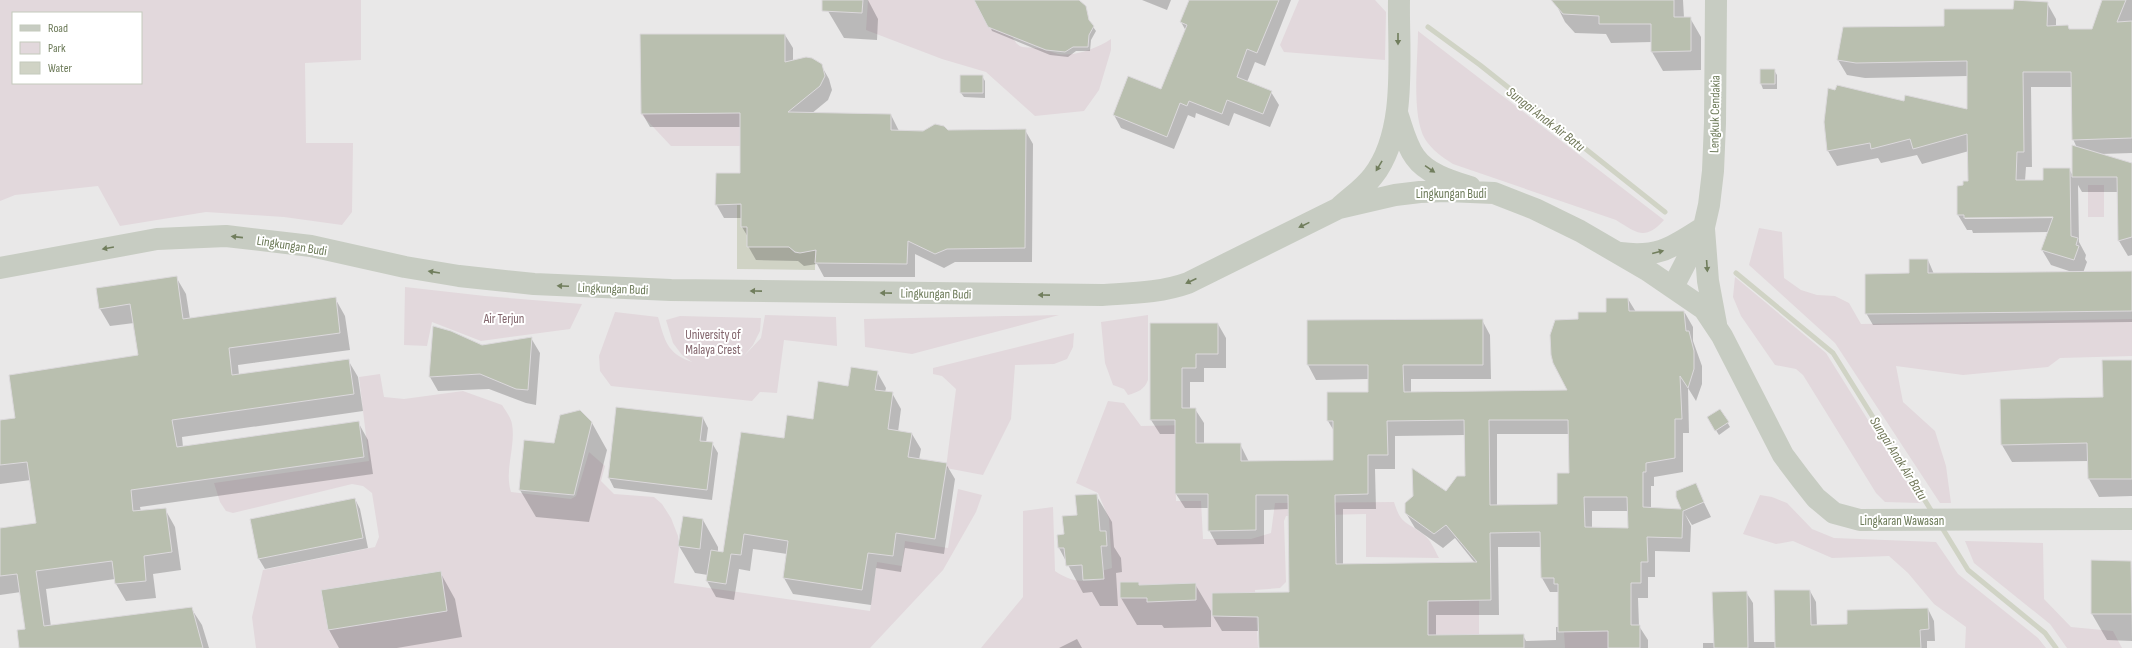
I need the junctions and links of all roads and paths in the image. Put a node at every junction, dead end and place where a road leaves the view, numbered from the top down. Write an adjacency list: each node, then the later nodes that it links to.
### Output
1 (1399, 0): 3 (street, Lingkungan Budi, one-way to 3)
2 (1716, 0): 6 (street, Lengkuk Cendakia)
3 (1397, 113): 4 (street, one-way to 4); 5 (street, Lingkungan Budi, one-way to 5)
4 (1494, 193): 5 (street, Lingkungan Budi); 7 (street, Lingkungan Budi)
5 (1339, 208): 8 (street, Lingkungan Budi, one-way to 8)
6 (1704, 227): 7 (street, one-way to 6); 9 (street, Lengkuk Cendakia); 10 (street, Lengkuk Cendakia, one-way to 10)
7 (1619, 253): 9 (street)
8 (0, 268)
9 (1674, 287): 10 (street, Lingkaran Wawasan)
10 (1718, 329): 11 (street, Lingkaran Wawasan)
11 (2132, 519)

